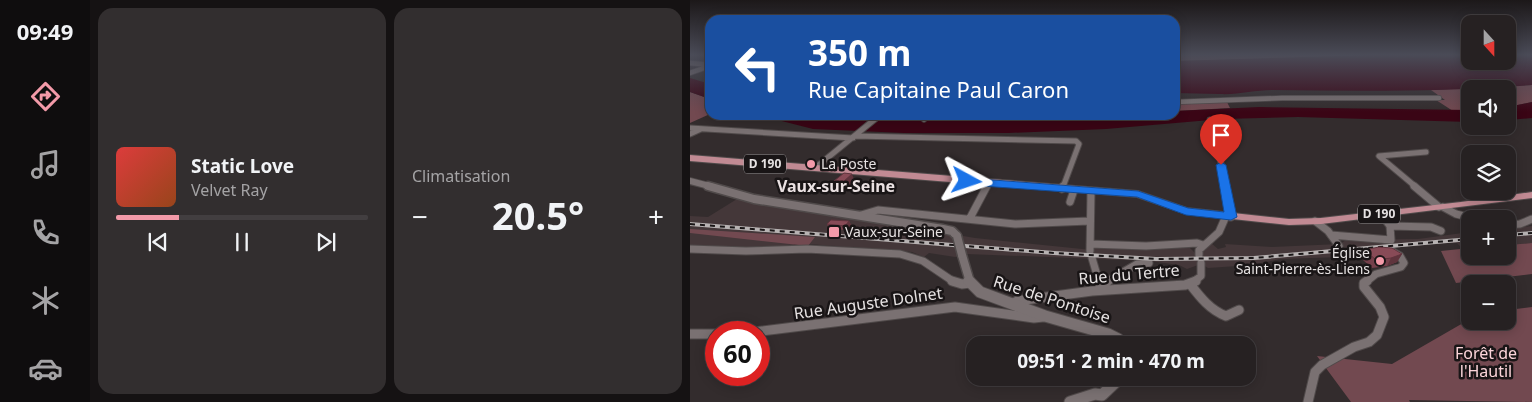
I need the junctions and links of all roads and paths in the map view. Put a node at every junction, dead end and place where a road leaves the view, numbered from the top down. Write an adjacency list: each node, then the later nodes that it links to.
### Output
1 (1439, 98): 2 (street)
2 (1180, 102)
3 (874, 120): 8 (street)
4 (1210, 120): 23 (street)
5 (690, 128): 6 (street)
6 (702, 128): 7 (street); 8 (street)
7 (690, 134)
8 (856, 136): 11 (street); 14 (street)
9 (1426, 152): 19 (street)
10 (690, 158): 11 (main road, D 190)
11 (814, 168): 13 (main road, D 190)
12 (690, 181): 21 (street)
13 (989, 183): 14 (main road, D 190); 24 (street)
14 (1062, 189): 15 (main road, D 190)
15 (1074, 190): 16 (main road, D 190); 18 (street)
16 (1091, 191): 23 (main road, D 190); 27 (street)
17 (1532, 195): 19 (main road, D 190)
18 (1070, 202)
19 (1441, 207): 20 (main road, D 190); 22 (street)
20 (1381, 214): 26 (main road, D 190); 29 (street)
21 (860, 215): 24 (street); 36 (street, bridge)
22 (1461, 215)
23 (1229, 216): 26 (main road, D 190); 32 (street, Rue du Tertre)
24 (970, 218): 27 (street)
25 (1532, 219): 28 (street)
26 (1315, 221): 31 (street)
27 (1089, 222): 34 (street)
28 (1516, 224)
29 (1390, 226): 30 (street); 31 (street)
30 (1441, 231)
31 (1331, 236): 49 (street)
32 (1203, 245): 34 (street); 37 (street, Rue du Tertre)
33 (690, 249): 36 (street)
34 (1091, 251): 38 (street)
35 (1149, 264): 38 (street)
36 (970, 283): 39 (street, Rue de Pontoise)
37 (1190, 284): 38 (street, Rue du Tertre); 40 (street, Rue du Tertre)
38 (1101, 288): 39 (street, Rue du Tertre)
39 (1011, 304): 41 (street, Rue de Pontoise)
40 (1239, 310)
41 (1045, 316): 42 (street, Rue Auguste Dolnet); 45 (street, Rue de Pontoise)
42 (770, 330)
43 (690, 334): 44 (street)
44 (705, 334)
45 (1111, 336)
46 (1112, 386): 47 (street)
47 (1101, 398): 48 (street)
48 (1071, 401)
49 (1308, 402)

